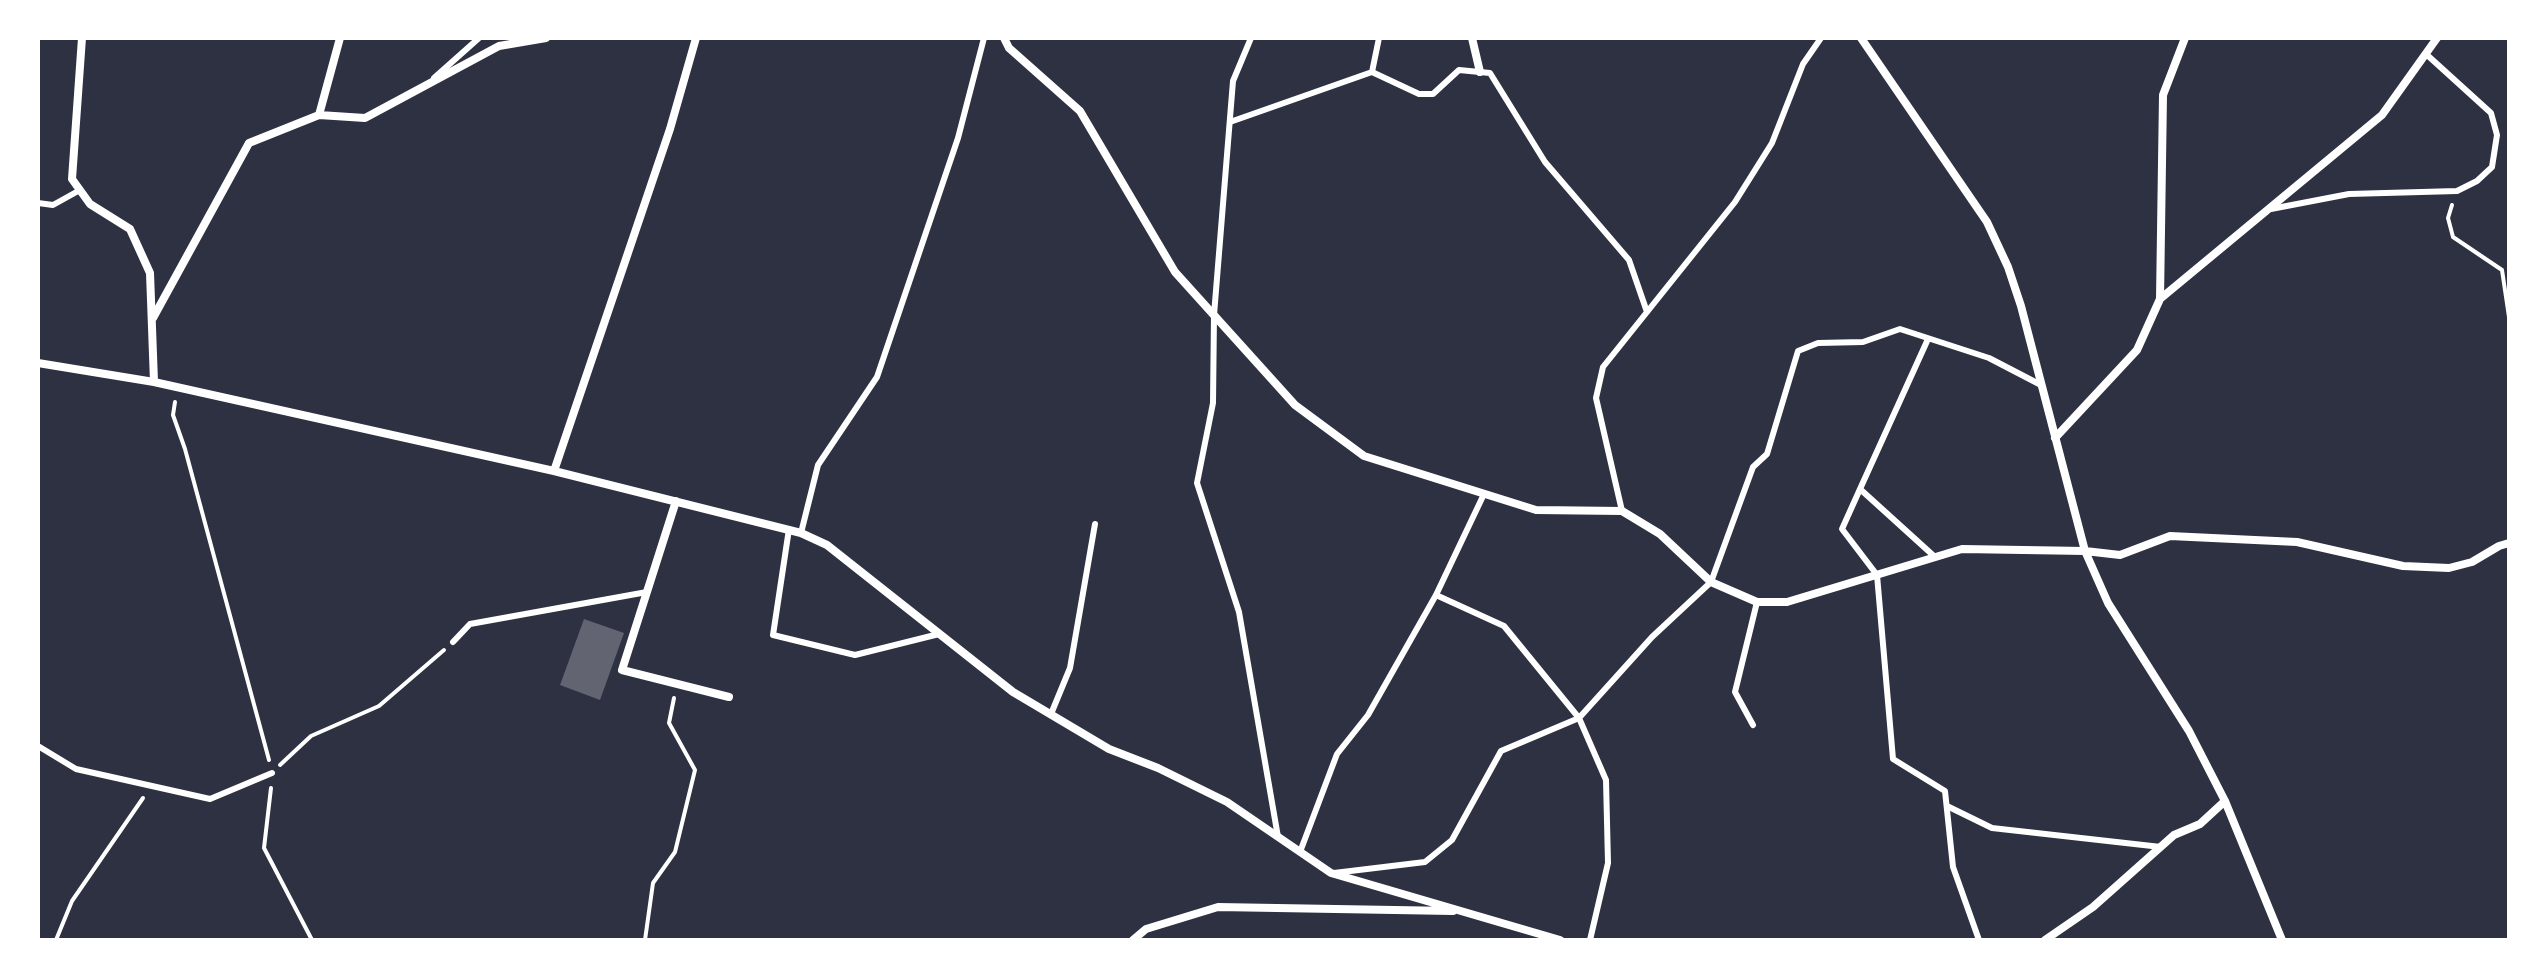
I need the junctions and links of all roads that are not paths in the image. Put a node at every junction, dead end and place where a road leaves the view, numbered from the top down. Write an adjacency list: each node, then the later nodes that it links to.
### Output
1 (82, 38): 16 (street)
2 (90, 38): 16 (street)
3 (340, 38): 21 (street)
4 (479, 38): 20 (lane)
5 (546, 38): 20 (street)
6 (696, 38): 35 (street)
7 (984, 38): 42 (lane)
8 (1004, 38): 28 (street)
9 (1251, 38): 22 (lane)
10 (1379, 38): 18 (lane)
11 (1472, 38): 19 (street)
12 (1821, 38): 27 (lane)
13 (1861, 38): 33 (street)
14 (2185, 38): 26 (street)
15 (2437, 38): 17 (street)
16 (81, 50): 23 (street)
17 (2426, 54): 25 (street); 25 (lane)
18 (1372, 72): 19 (lane); 22 (lane)
19 (1480, 72): 27 (lane)
20 (429, 83): 21 (street)
21 (319, 115): 29 (street)
22 (1230, 122): 28 (lane)
23 (80, 190): 24 (lane); 29 (street)
24 (38, 203)
25 (2267, 210): 26 (street)
26 (2160, 299): 34 (street)
27 (1647, 312): 39 (lane)
28 (1214, 315): 37 (street); 61 (lane)
29 (152, 321): 32 (street)
30 (1928, 339): 33 (lane); 36 (lane); 47 (lane)
31 (38, 363): 32 (street)
32 (154, 382): 35 (street)
33 (2041, 385): 34 (street)
34 (2055, 438): 44 (street)
35 (554, 471): 38 (street)
36 (1860, 489): 45 (lane); 46 (lane)
37 (1484, 494): 39 (street); 49 (lane)
38 (676, 501): 41 (street); 48 (street)
39 (1622, 511): 47 (street)
40 (1095, 524): 54 (lane)
41 (789, 529): 42 (street); 51 (lane)
42 (801, 533): 51 (street)
43 (2509, 543): 44 (street)
44 (2085, 551): 45 (street); 59 (street)
45 (1935, 557): 46 (street)
46 (1877, 575): 50 (street); 60 (lane)
47 (1711, 582): 50 (street); 55 (lane)
48 (647, 592): 52 (lane); 53 (street)
49 (1436, 595): 55 (lane); 63 (lane)
50 (1757, 602): 56 (lane)
51 (939, 634): 54 (street)
52 (453, 642)
53 (729, 697)
54 (1051, 714): 61 (street)
55 (1579, 718): 64 (lane); 68 (lane)
56 (1753, 725)
57 (38, 746): 58 (lane)
58 (272, 773)
59 (2225, 801): 62 (street); 71 (street)
60 (1947, 806): 62 (lane); 69 (lane)
61 (1278, 837): 63 (street)
62 (2161, 847): 70 (street)
63 (1300, 852): 64 (street)
64 (1331, 873): 65 (street)
65 (1466, 912): 66 (street); 67 (street)
66 (1133, 940)
67 (1560, 940)
68 (1590, 940)
69 (1979, 940)
70 (2045, 940)
71 (2282, 940)

